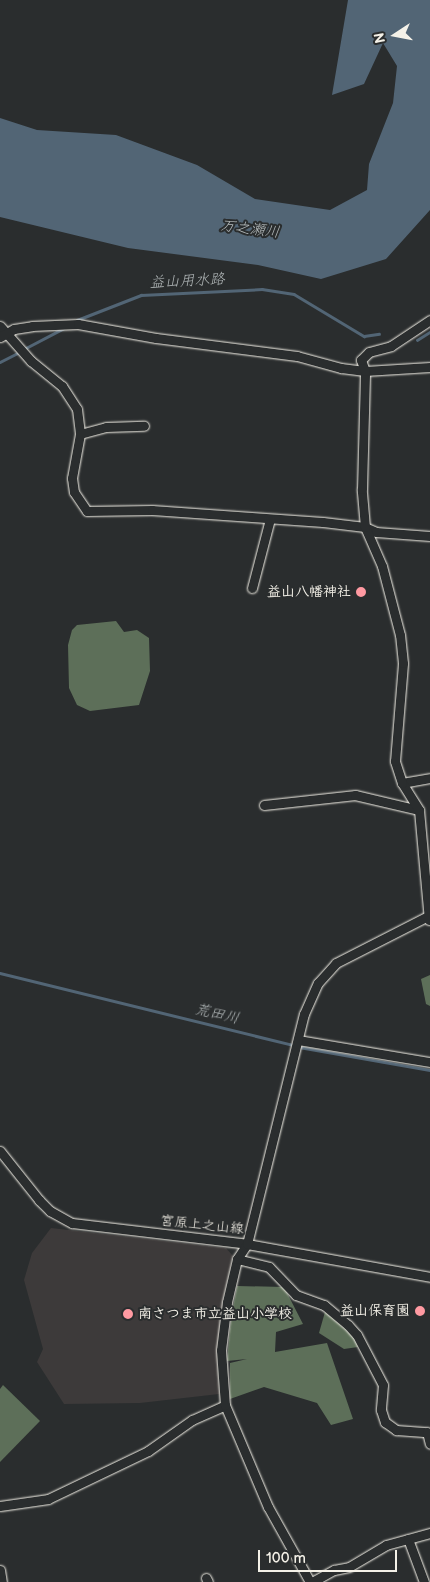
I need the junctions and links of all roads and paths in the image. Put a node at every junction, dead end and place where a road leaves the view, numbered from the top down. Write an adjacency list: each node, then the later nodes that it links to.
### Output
1 (430, 320): 5 (street)
2 (0, 326): 3 (street)
3 (4, 335): 5 (street); 7 (street)
4 (430, 368): 5 (street)
5 (365, 371): 9 (street)
6 (144, 426): 7 (street)
7 (80, 434): 8 (street)
8 (270, 519): 9 (street); 11 (street)
9 (365, 527): 10 (street); 13 (street)
10 (430, 536)
11 (252, 588)
12 (430, 778): 13 (street)
13 (402, 783): 15 (street)
14 (264, 804): 15 (street)
15 (419, 810): 16 (street)
16 (429, 917): 17 (street)
17 (298, 1042): 18 (street); 20 (street)
18 (430, 1062)
19 (0, 1151): 20 (street, 宮原上之山線)
20 (247, 1244): 21 (street); 22 (street, 宮原上之山線)
21 (237, 1259): 23 (street); 24 (street)
22 (430, 1277)
23 (225, 1405): 25 (street); 30 (street)
24 (430, 1444)
25 (0, 1506)
26 (430, 1533): 27 (street)
27 (408, 1539): 30 (street); 31 (street)
28 (0, 1570): 29 (street)
29 (2, 1582)
30 (311, 1582)
31 (424, 1582)

